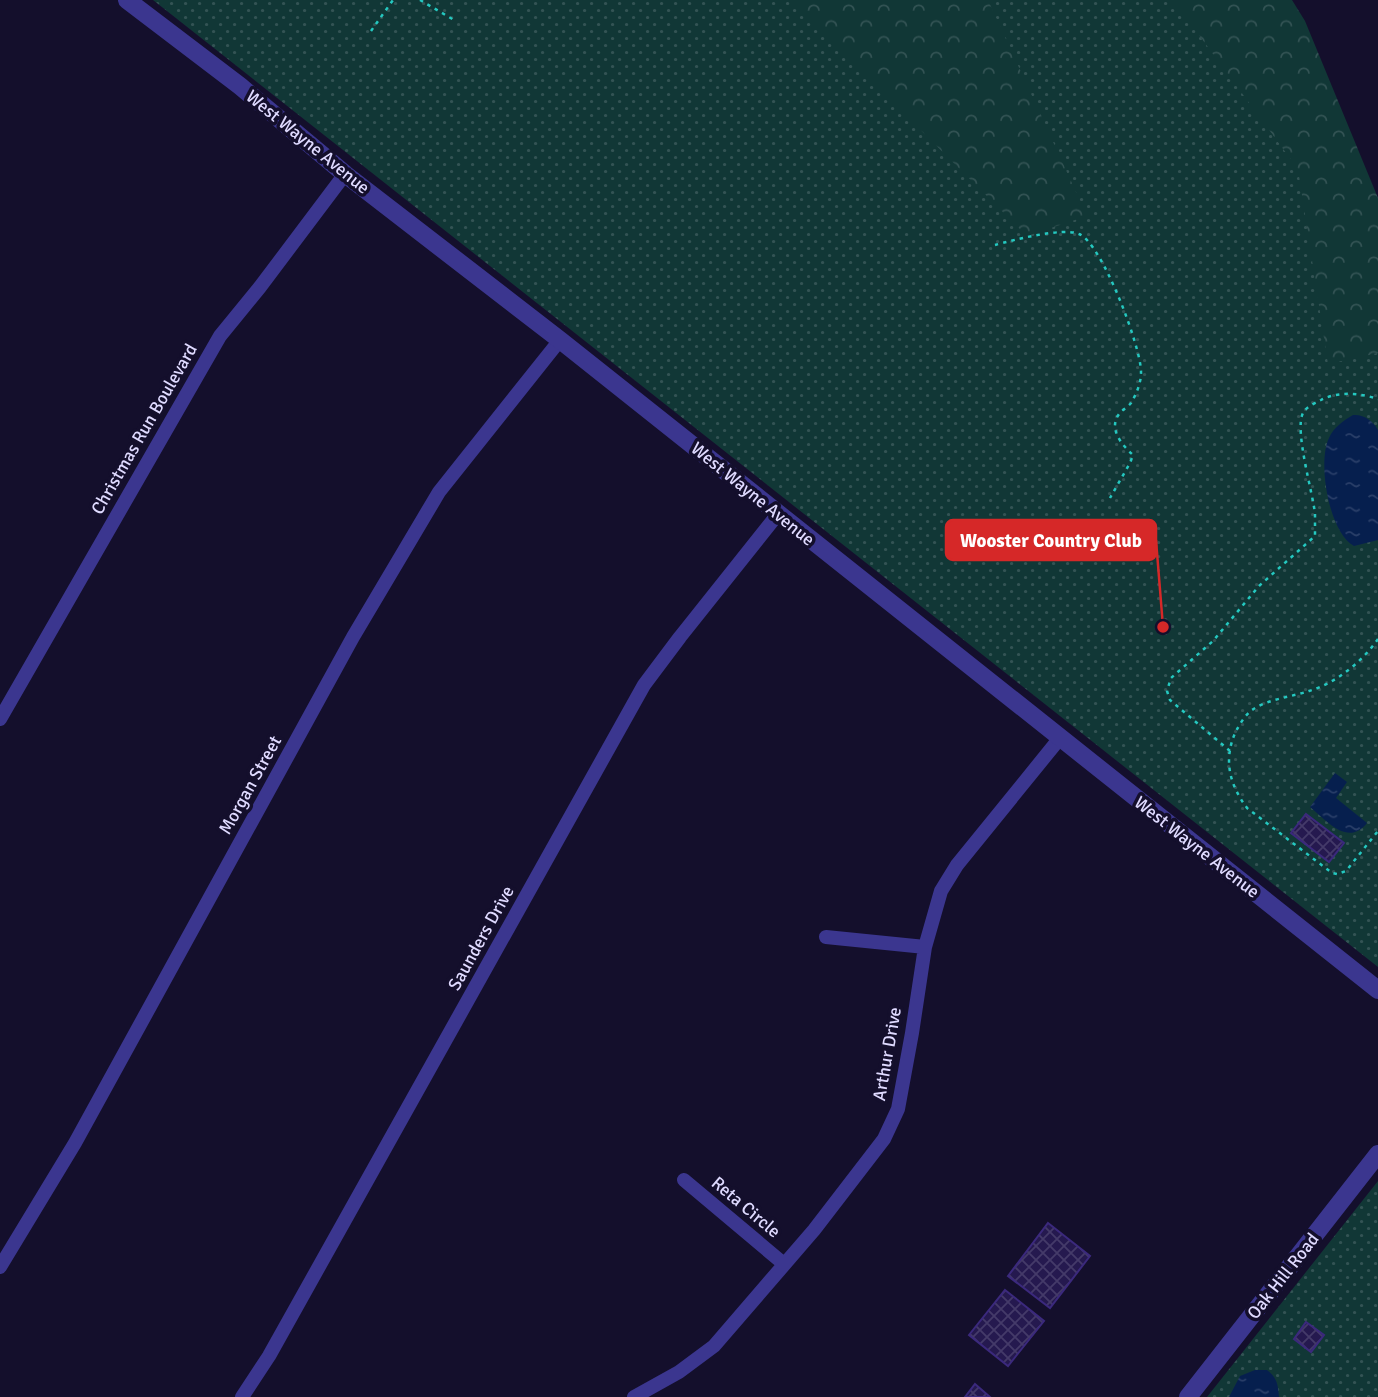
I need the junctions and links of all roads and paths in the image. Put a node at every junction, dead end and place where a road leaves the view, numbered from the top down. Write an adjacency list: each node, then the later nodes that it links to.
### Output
1 (127, 0): 6 (street, West Wayne Avenue)
2 (393, 0): 5 (path)
3 (420, 0): 4 (path)
4 (454, 20)
5 (371, 31)
6 (345, 174): 8 (street, West Wayne Avenue); 13 (street, Christmas Run Boulevard)
7 (995, 244): 10 (path)
8 (560, 340): 11 (street, West Wayne Avenue); 23 (street, Morgan Street)
9 (1378, 399): 15 (path)
10 (1110, 498)
11 (778, 514): 14 (street, West Wayne Avenue); 24 (street, Saunders Drive)
12 (1378, 639): 15 (path)
13 (0, 719)
14 (1060, 738): 18 (street, Arthur Drive); 19 (street, West Wayne Avenue)
15 (1230, 751): 16 (path)
16 (1378, 831)
17 (826, 937): 18 (street)
18 (925, 947): 22 (street, Arthur Drive)
19 (1378, 990)
20 (1378, 1154): 26 (street, Oak Hill Road)
21 (684, 1180): 22 (street, Reta Circle)
22 (784, 1264): 25 (street, Arthur Drive)
23 (0, 1267)
24 (242, 1397)
25 (634, 1397)
26 (1188, 1397)

